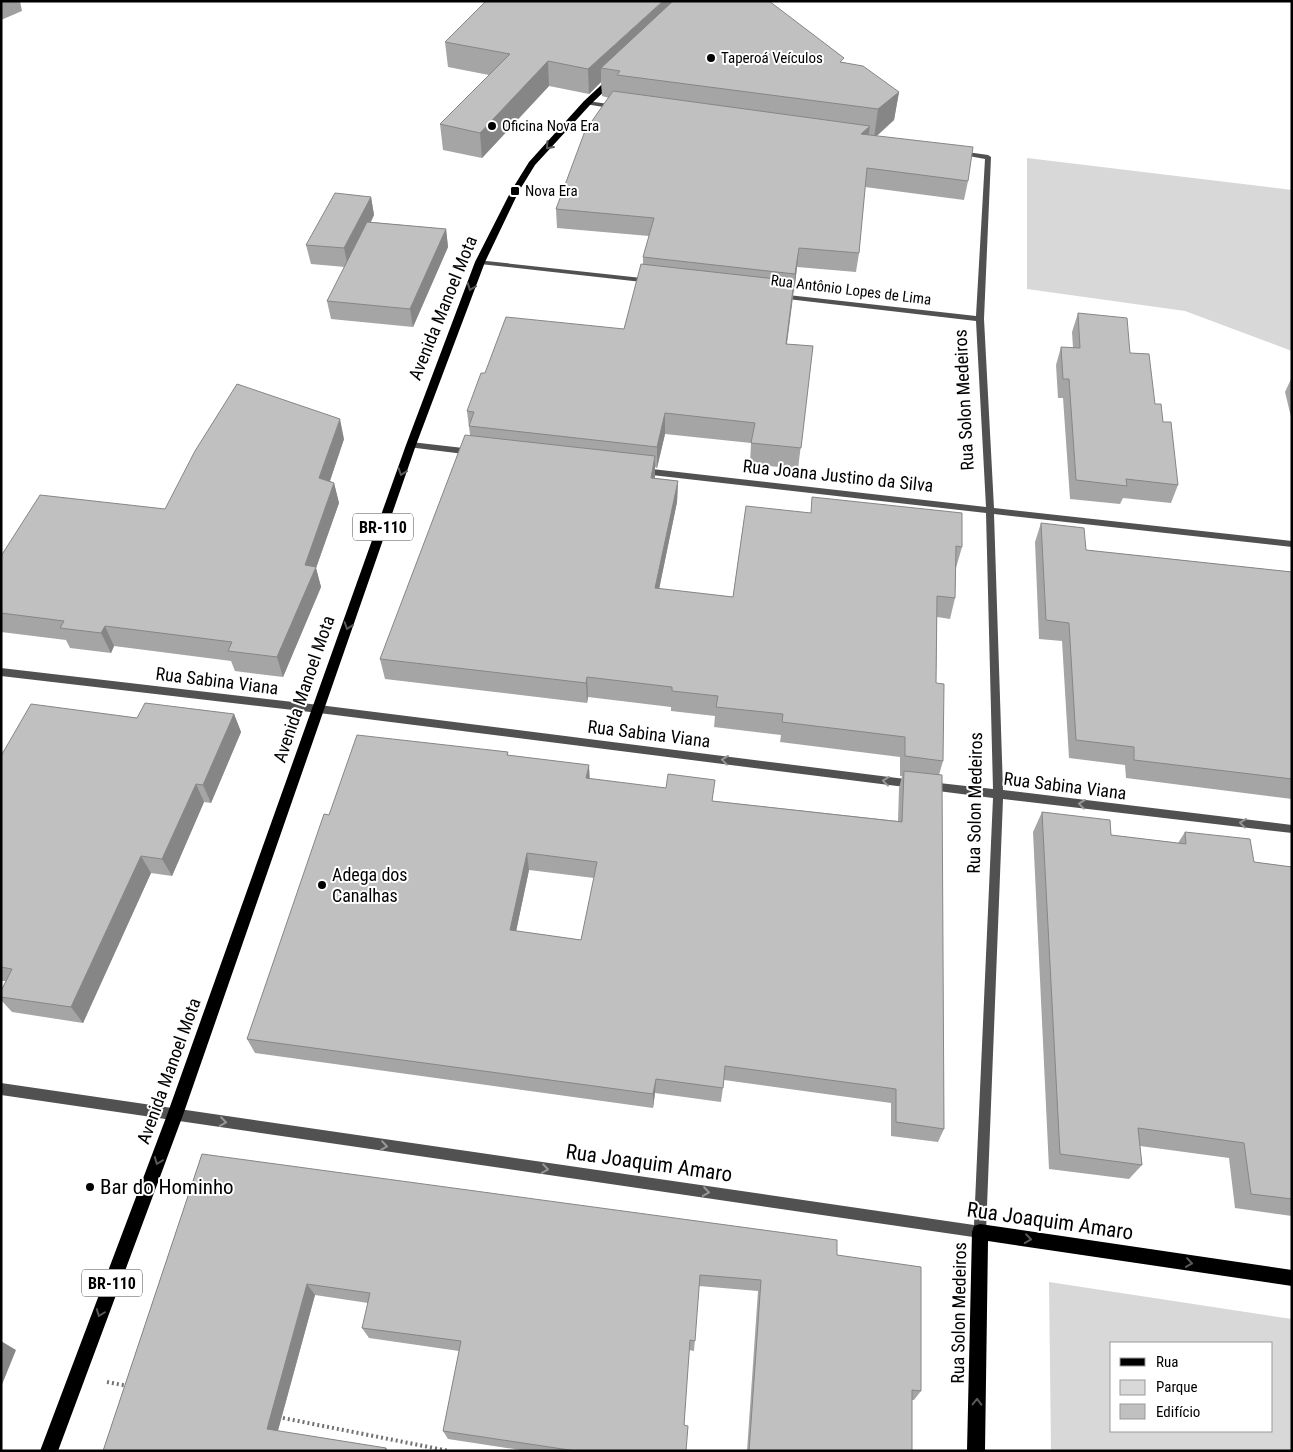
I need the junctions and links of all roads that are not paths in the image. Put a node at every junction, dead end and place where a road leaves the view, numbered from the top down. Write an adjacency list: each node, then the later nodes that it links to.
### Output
1 (623, 69): 2 (main road, Avenida Manoel Mota / BR-110)
2 (587, 103): 3 (street); 5 (main road, Avenida Manoel Mota / BR-110, one-way to 5)
3 (626, 108)
4 (948, 151): 8 (street, Rua Solon Medeiros)
5 (480, 262): 6 (street); 9 (main road, Avenida Manoel Mota / BR-110, one-way to 9)
6 (657, 282)
7 (774, 295): 8 (street, Rua Antônio Lopes de Lima)
8 (980, 319): 12 (street, Rua Solon Medeiros)
9 (411, 445): 10 (street); 15 (main road, Avenida Manoel Mota / BR-110, one-way to 15)
10 (480, 453)
11 (637, 470): 12 (street, Rua Joana Justino da Silva)
12 (990, 508): 13 (street, Rua Joana Justino da Silva); 16 (street, Rua Solon Medeiros)
13 (1292, 544)
14 (1, 672): 15 (street, Rua Sabina Viana)
15 (319, 709): 16 (street, Rua Sabina Viana, one-way to 15); 19 (main road, Avenida Manoel Mota / BR-110)
16 (998, 795): 17 (street, Rua Sabina Viana, one-way to 16); 20 (street, Rua Solon Medeiros)
17 (1292, 829)
18 (1, 1088): 19 (street, Rua Joaquim Amaro)
19 (175, 1115): 20 (street, Rua Joaquim Amaro, one-way to 20); 22 (main road, Avenida Manoel Mota / BR-110, one-way to 22)
20 (980, 1232): 21 (main road, Rua Joaquim Amaro, one-way to 21); 23 (main road, Rua Solon Medeiros, one-way to 20)
21 (1292, 1278)
22 (48, 1451)
23 (976, 1451)

